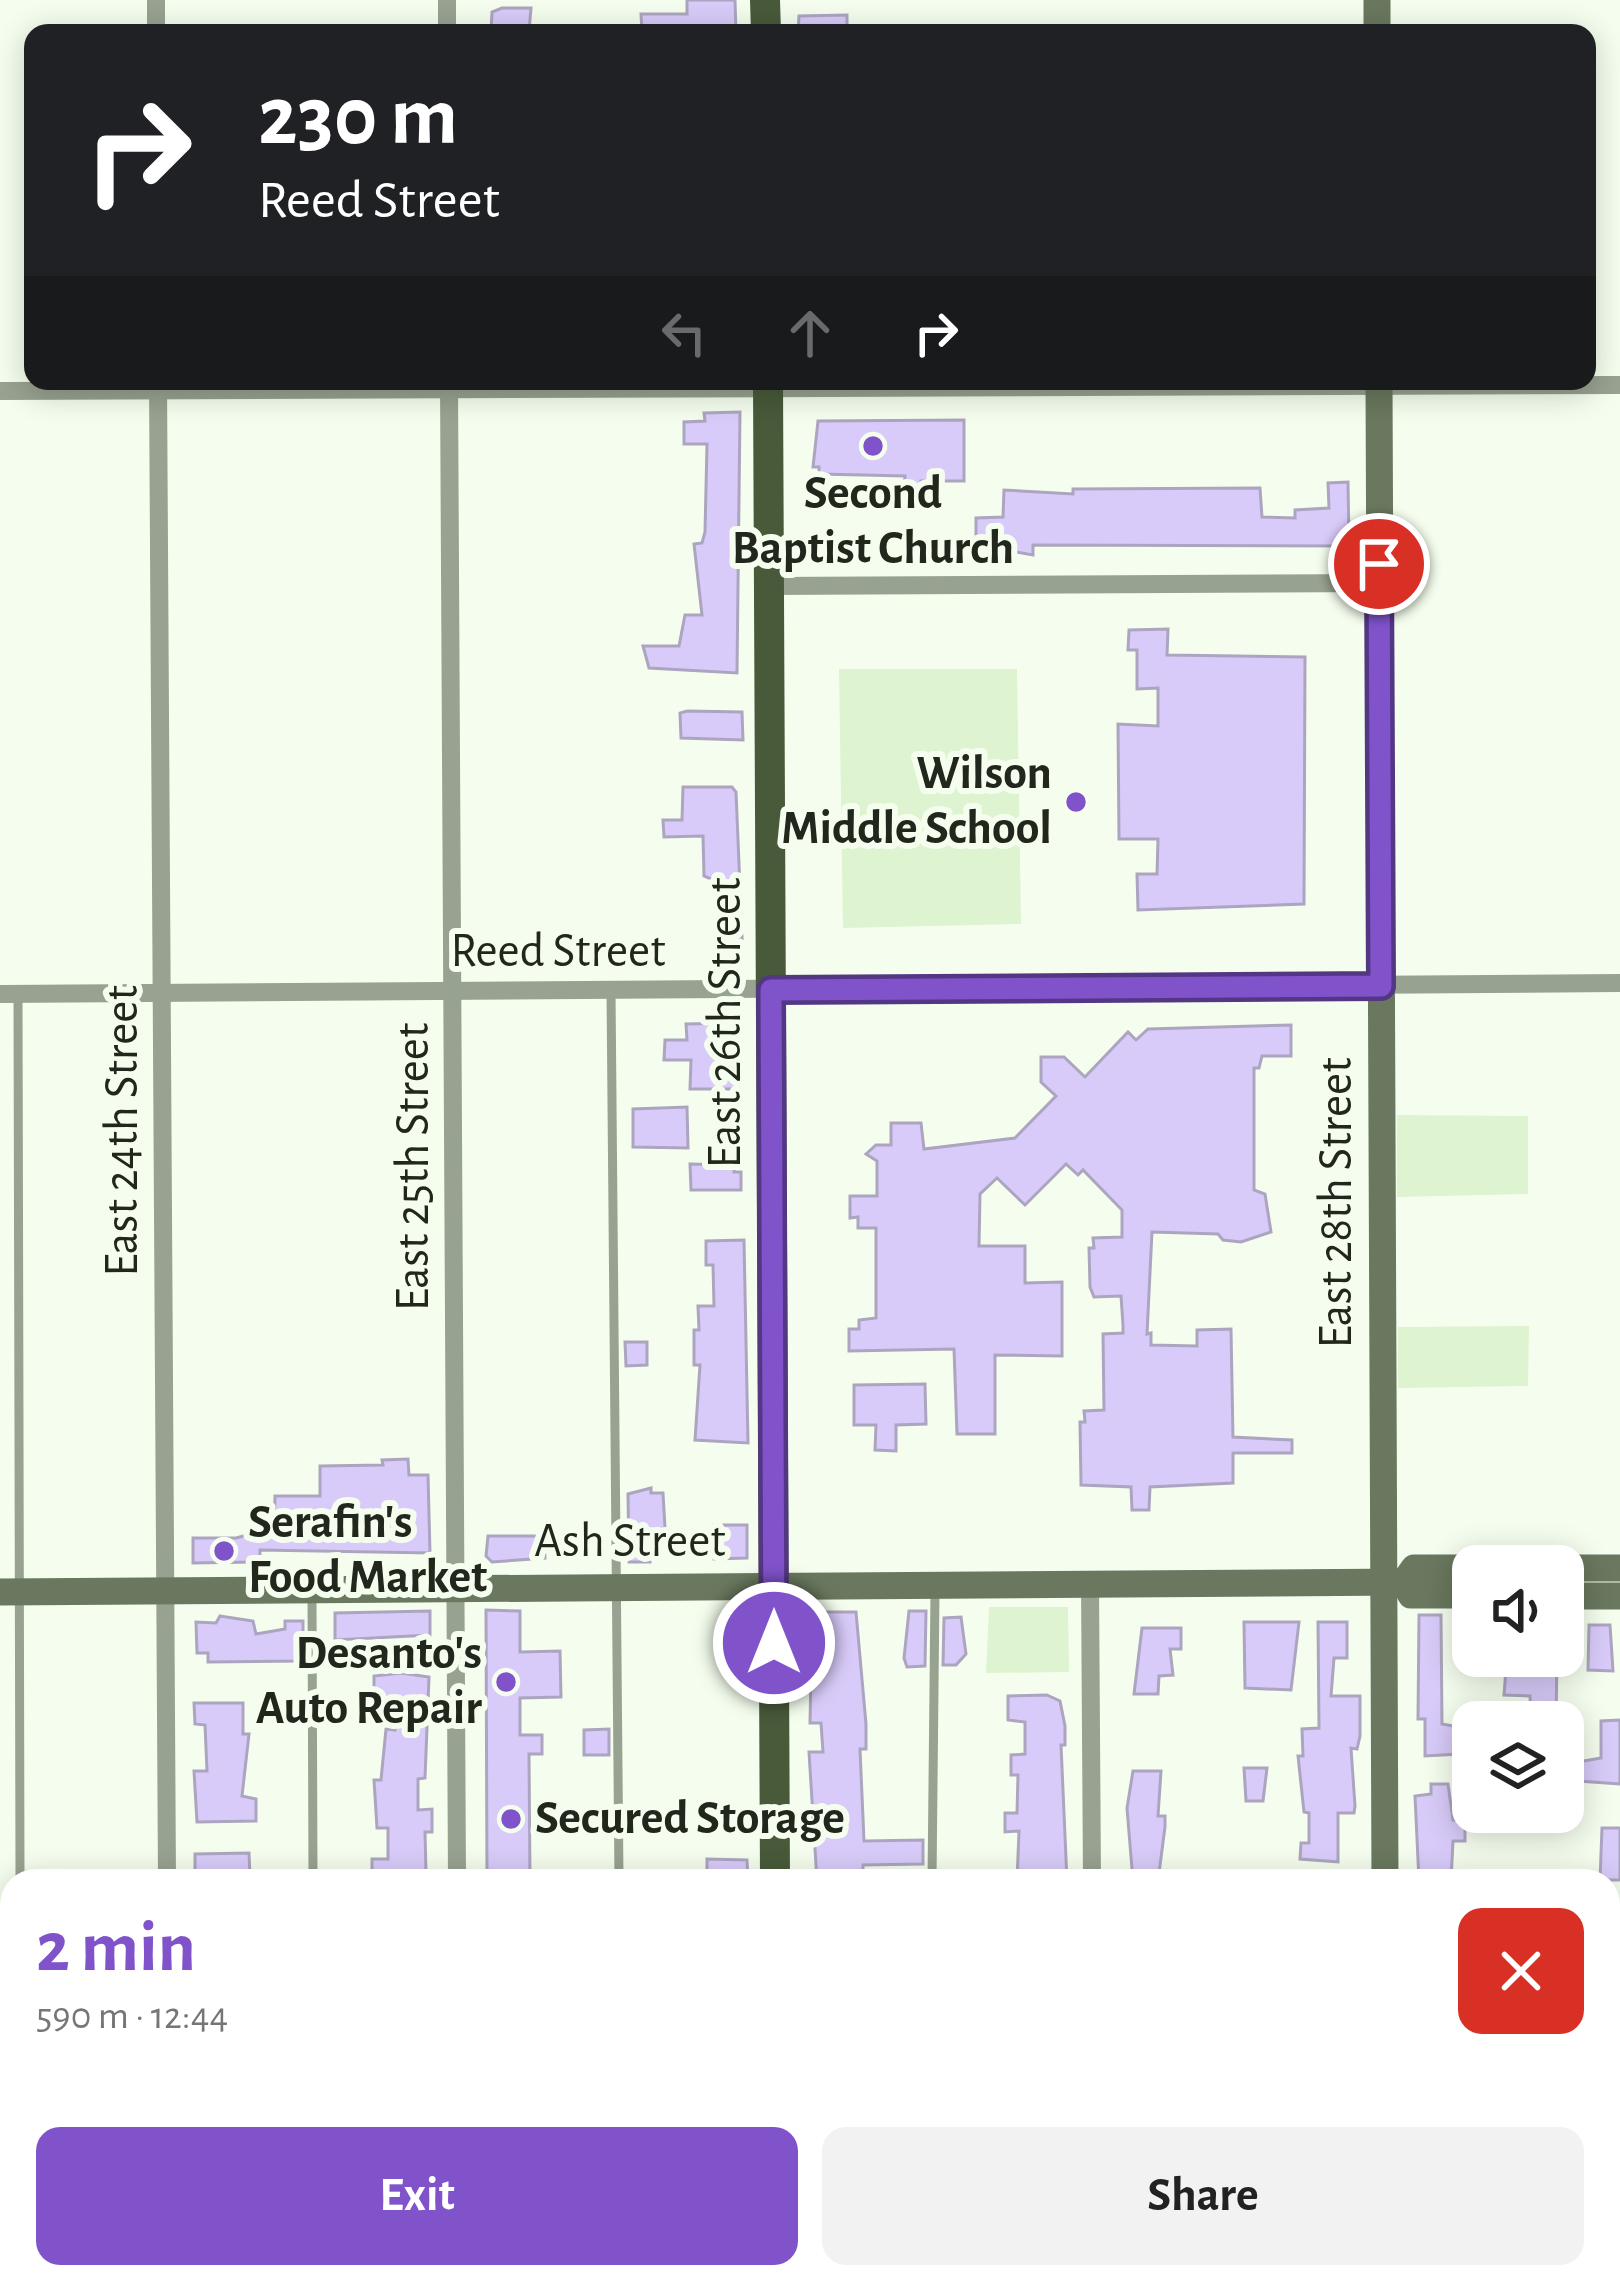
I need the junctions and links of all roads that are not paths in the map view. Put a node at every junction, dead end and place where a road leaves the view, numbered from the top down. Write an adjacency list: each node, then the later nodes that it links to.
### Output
1 (32, 390): 6 (street)
2 (158, 390): 14 (street, East 24th Street)
3 (449, 390): 13 (street, East 25th Street)
4 (768, 390): 8 (main road, East 26th Street)
5 (1379, 390): 7 (street, East 28th Street)
6 (0, 391)
7 (1379, 583): 8 (street); 10 (street, East 28th Street)
8 (769, 586): 11 (main road, East 26th Street)
9 (1620, 983): 10 (street, Reed Street)
10 (1381, 986): 11 (street, Reed Street); 19 (street, East 28th Street)
11 (771, 990): 12 (street, Reed Street); 22 (main road, East 26th Street)
12 (611, 991): 13 (street, Reed Street); 23 (lane)
13 (452, 992): 14 (street, Reed Street); 25 (street, East 25th Street)
14 (161, 993): 15 (street, Reed Street); 26 (street, East 24th Street)
15 (9, 994): 27 (lane)
16 (1452, 1568): 19 (street, Ash Street)
17 (1584, 1568): 18 (street)
18 (1620, 1568)
19 (1394, 1582): 20 (street, Ash Street); 28 (street, Ash Street); 39 (street, East 28th Street)
20 (1090, 1584): 21 (street, Ash Street); 38 (street)
21 (935, 1585): 22 (street, Ash Street); 37 (lane)
22 (774, 1587): 23 (street, Ash Street); 36 (main road, East 26th Street)
23 (618, 1588): 25 (street, Ash Street); 35 (lane)
24 (312, 1589): 25 (street, Ash Street); 26 (street, Ash Street); 33 (lane)
25 (456, 1589): 34 (street, East 25th Street)
26 (165, 1591): 27 (street, Ash Street); 32 (street, East 24th Street)
27 (9, 1592): 31 (lane)
28 (1452, 1595)
29 (1584, 1596): 30 (street)
30 (1620, 1596)
31 (20, 1869)
32 (167, 1869)
33 (313, 1869)
34 (457, 1869)
35 (619, 1869)
36 (776, 1869)
37 (932, 1869)
38 (1092, 1869)
39 (1385, 1869)

